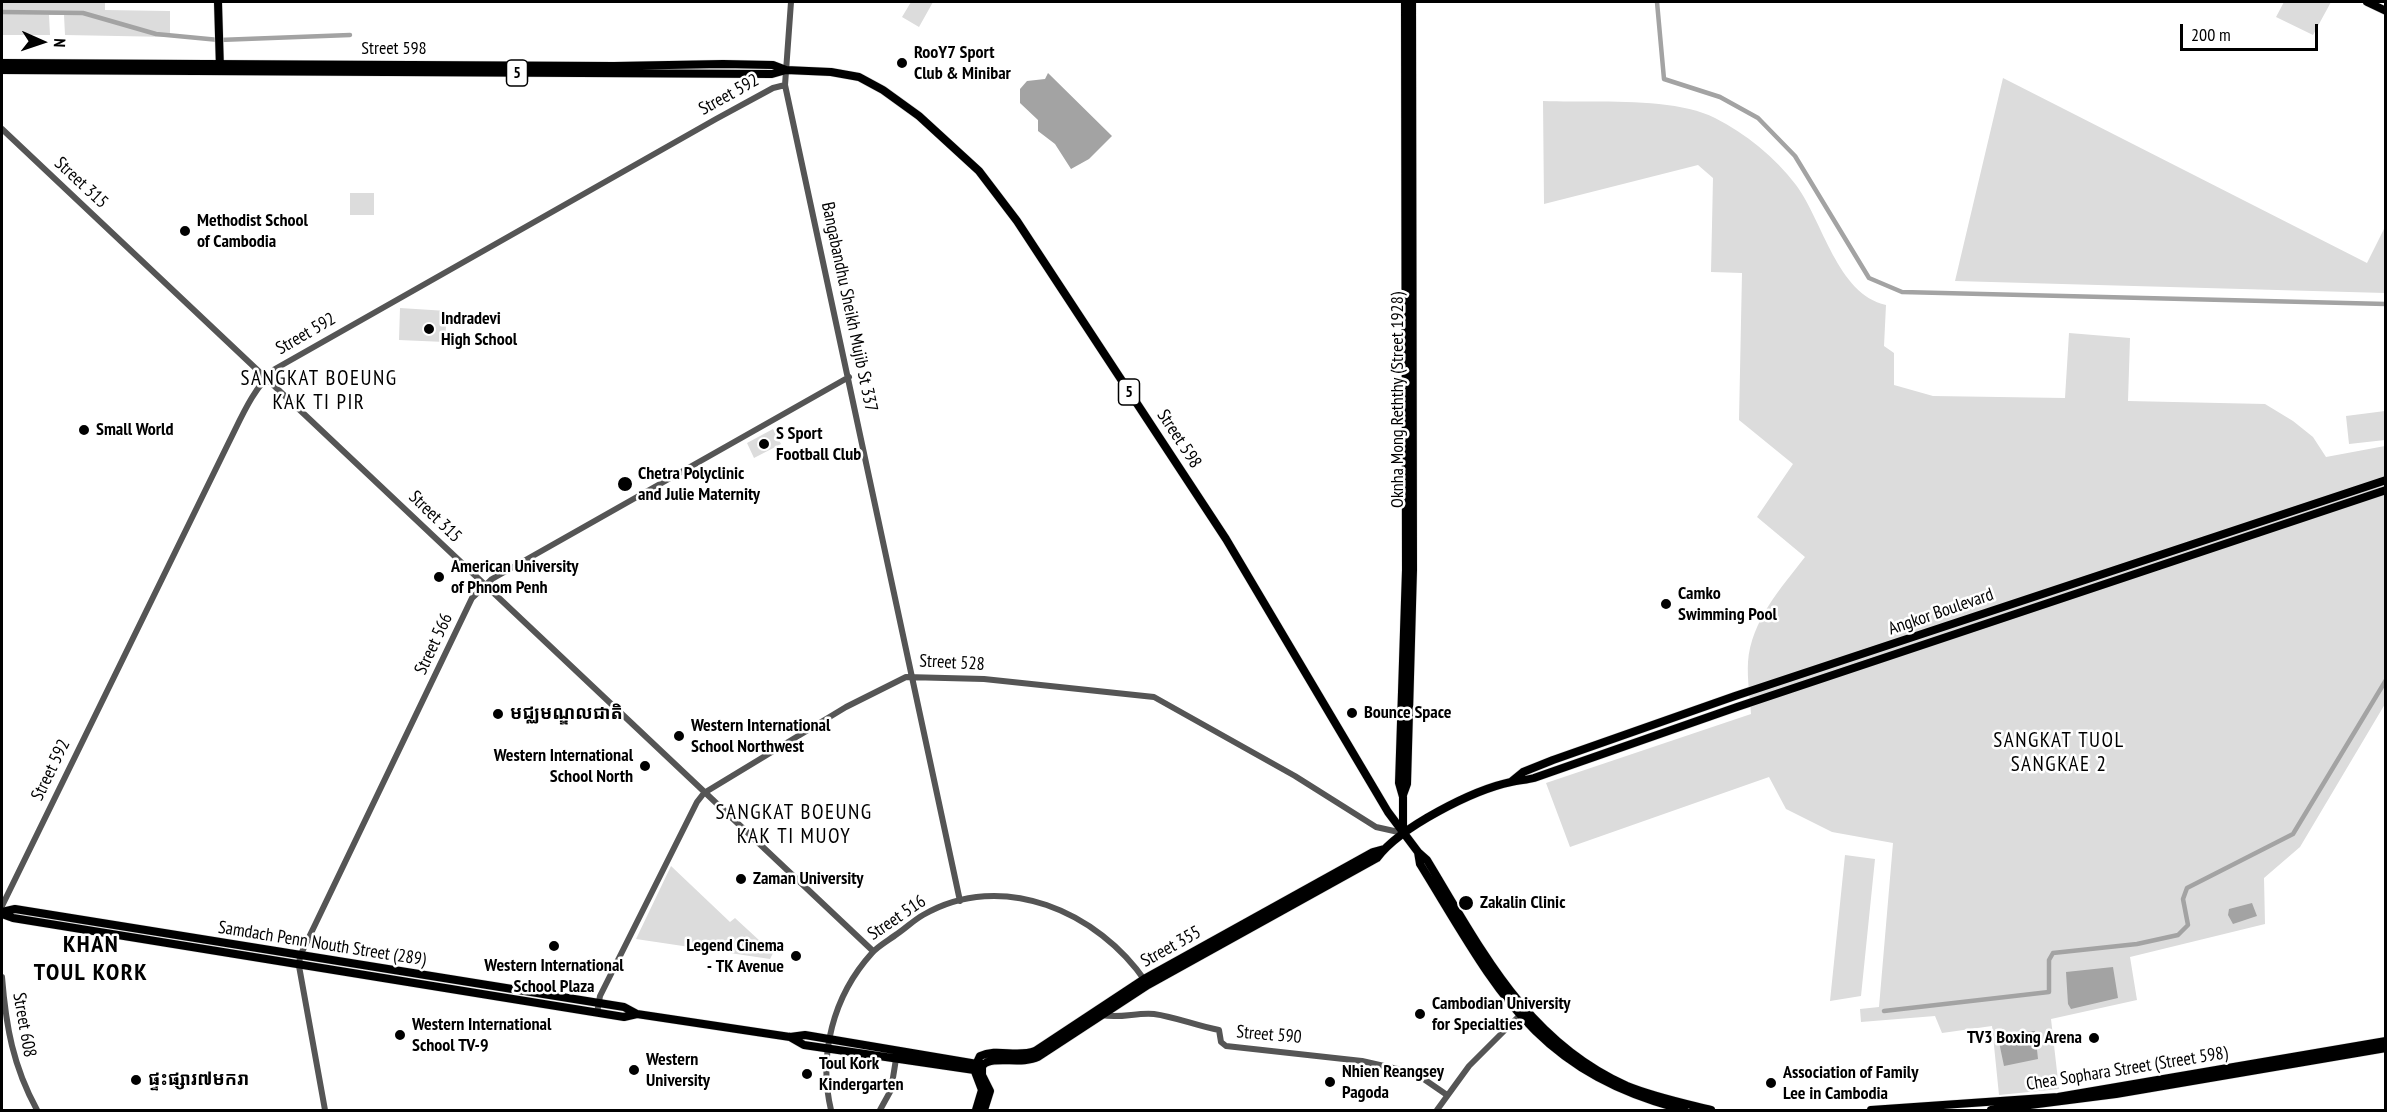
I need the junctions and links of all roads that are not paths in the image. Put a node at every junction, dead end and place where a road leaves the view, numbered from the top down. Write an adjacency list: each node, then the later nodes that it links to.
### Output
1 (218, 2): 8 (main road)
2 (791, 2): 11 (street, Bangabandhu Sheikh Mujib St 337)
3 (1405, 2): 20 (main road, Oknha Mong Reththy (Street 1928))
4 (1412, 2): 20 (main road, Oknha Mong Reththy (Street 1928))
5 (2367, 2): 6 (main road)
6 (2385, 11)
7 (2, 63): 9 (main road, Street 598 / 5)
8 (220, 64): 9 (main road, Street 598 / 5); 11 (main road, Street 598 / 5); 12 (main road)
9 (169, 68): 10 (main road, Street 598 / 5); 12 (main road, Street 598 / 5)
10 (2, 70)
11 (786, 70): 12 (main road, Street 598 / 5); 13 (street, Bangabandhu Sheikh Mujib St 337); 26 (main road, Street 598 / 5)
12 (219, 73)
13 (785, 85): 15 (street, Street 592); 16 (street, Bangabandhu Sheikh Mujib St 337)
14 (2, 129): 15 (street, Street 315)
15 (266, 377): 19 (street, Street 315); 28 (street, Street 592)
16 (849, 377): 19 (street, Street 566); 23 (street, Bangabandhu Sheikh Mujib St 337)
17 (2385, 480): 21 (main road, Angkor Boulevard)
18 (2385, 490): 22 (main road, Angkor Boulevard)
19 (484, 585): 25 (street, Street 315); 33 (street, Street 566)
20 (1409, 592): 26 (main road, Oknha Mong Reththy (Street 1928))
21 (1926, 633): 22 (main road); 24 (main road, Angkor Boulevard)
22 (1930, 642): 24 (main road, Angkor Boulevard)
23 (913, 675): 25 (street, Street 528); 26 (street, Street 528); 27 (street, Bangabandhu Sheikh Mujib St 337)
24 (1510, 782): 26 (main road, Angkor Boulevard)
25 (704, 792): 31 (street, Street 315); 39 (street, Street 528)
26 (1403, 833): 38 (main road, Street 355); 43 (main road)
27 (960, 901): 31 (street, Street 516); 38 (street, Street 516)
28 (2, 906)
29 (2, 913): 30 (main road, Samdach Penn Nouth Street (289)); 32 (main road, Samdach Penn Nouth Street (289))
30 (218, 942): 32 (main road); 33 (main road, Samdach Penn Nouth Street (289))
31 (873, 951): 45 (street, Street 516)
32 (216, 952): 34 (main road, Samdach Penn Nouth Street (289))
33 (300, 956): 34 (street, Street 566); 35 (main road, Samdach Penn Nouth Street (289))
34 (298, 966): 37 (main road, Samdach Penn Nouth Street (289)); 55 (street, Street 566)
35 (369, 966): 37 (main road); 39 (main road, Samdach Penn Nouth Street (289))
36 (2, 977): 54 (street, Street 608)
37 (367, 977): 41 (main road, Samdach Penn Nouth Street (289))
38 (1146, 982): 40 (main road, Street 355)
39 (599, 1003): 41 (street, Street 528); 42 (main road, Samdach Penn Nouth Street (289))
40 (1100, 1012): 51 (main road, Street 355); 53 (street, Street 590)
41 (597, 1013): 42 (main road, Samdach Penn Nouth Street (289))
42 (637, 1014): 44 (main road, Samdach Penn Nouth Street (289))
43 (1522, 1014): 53 (street); 61 (main road); 62 (main road)
44 (790, 1037): 45 (main road, Samdach Penn Nouth Street (289)); 48 (main road, Samdach Penn Nouth Street (289))
45 (829, 1039): 48 (street, Street 516); 51 (main road, Samdach Penn Nouth Street (289))
46 (2385, 1041): 50 (main road, Chea Sophara Street (Street 598))
47 (2385, 1048): 50 (main road, Chea Sophara Street (Street 598))
48 (827, 1049): 49 (main road, Samdach Penn Nouth Street (289)); 56 (street, Street 516)
49 (896, 1059): 51 (main road, Samdach Penn Nouth Street (289)); 57 (street)
50 (2290, 1061): 52 (main road, Chea Sophara Street (Street 598))
51 (978, 1068): 58 (main road); 59 (main road)
52 (2100, 1093): 63 (main road, Chea Sophara Street (Street 598)); 64 (main road, Chea Sophara Street (Street 598))
53 (1447, 1095): 60 (street)
54 (37, 1110)
55 (325, 1110)
56 (831, 1110)
57 (880, 1110)
58 (976, 1110)
59 (984, 1110)
60 (1437, 1110)
61 (1684, 1110)
62 (1711, 1110)
63 (1871, 1110)
64 (1990, 1110)

